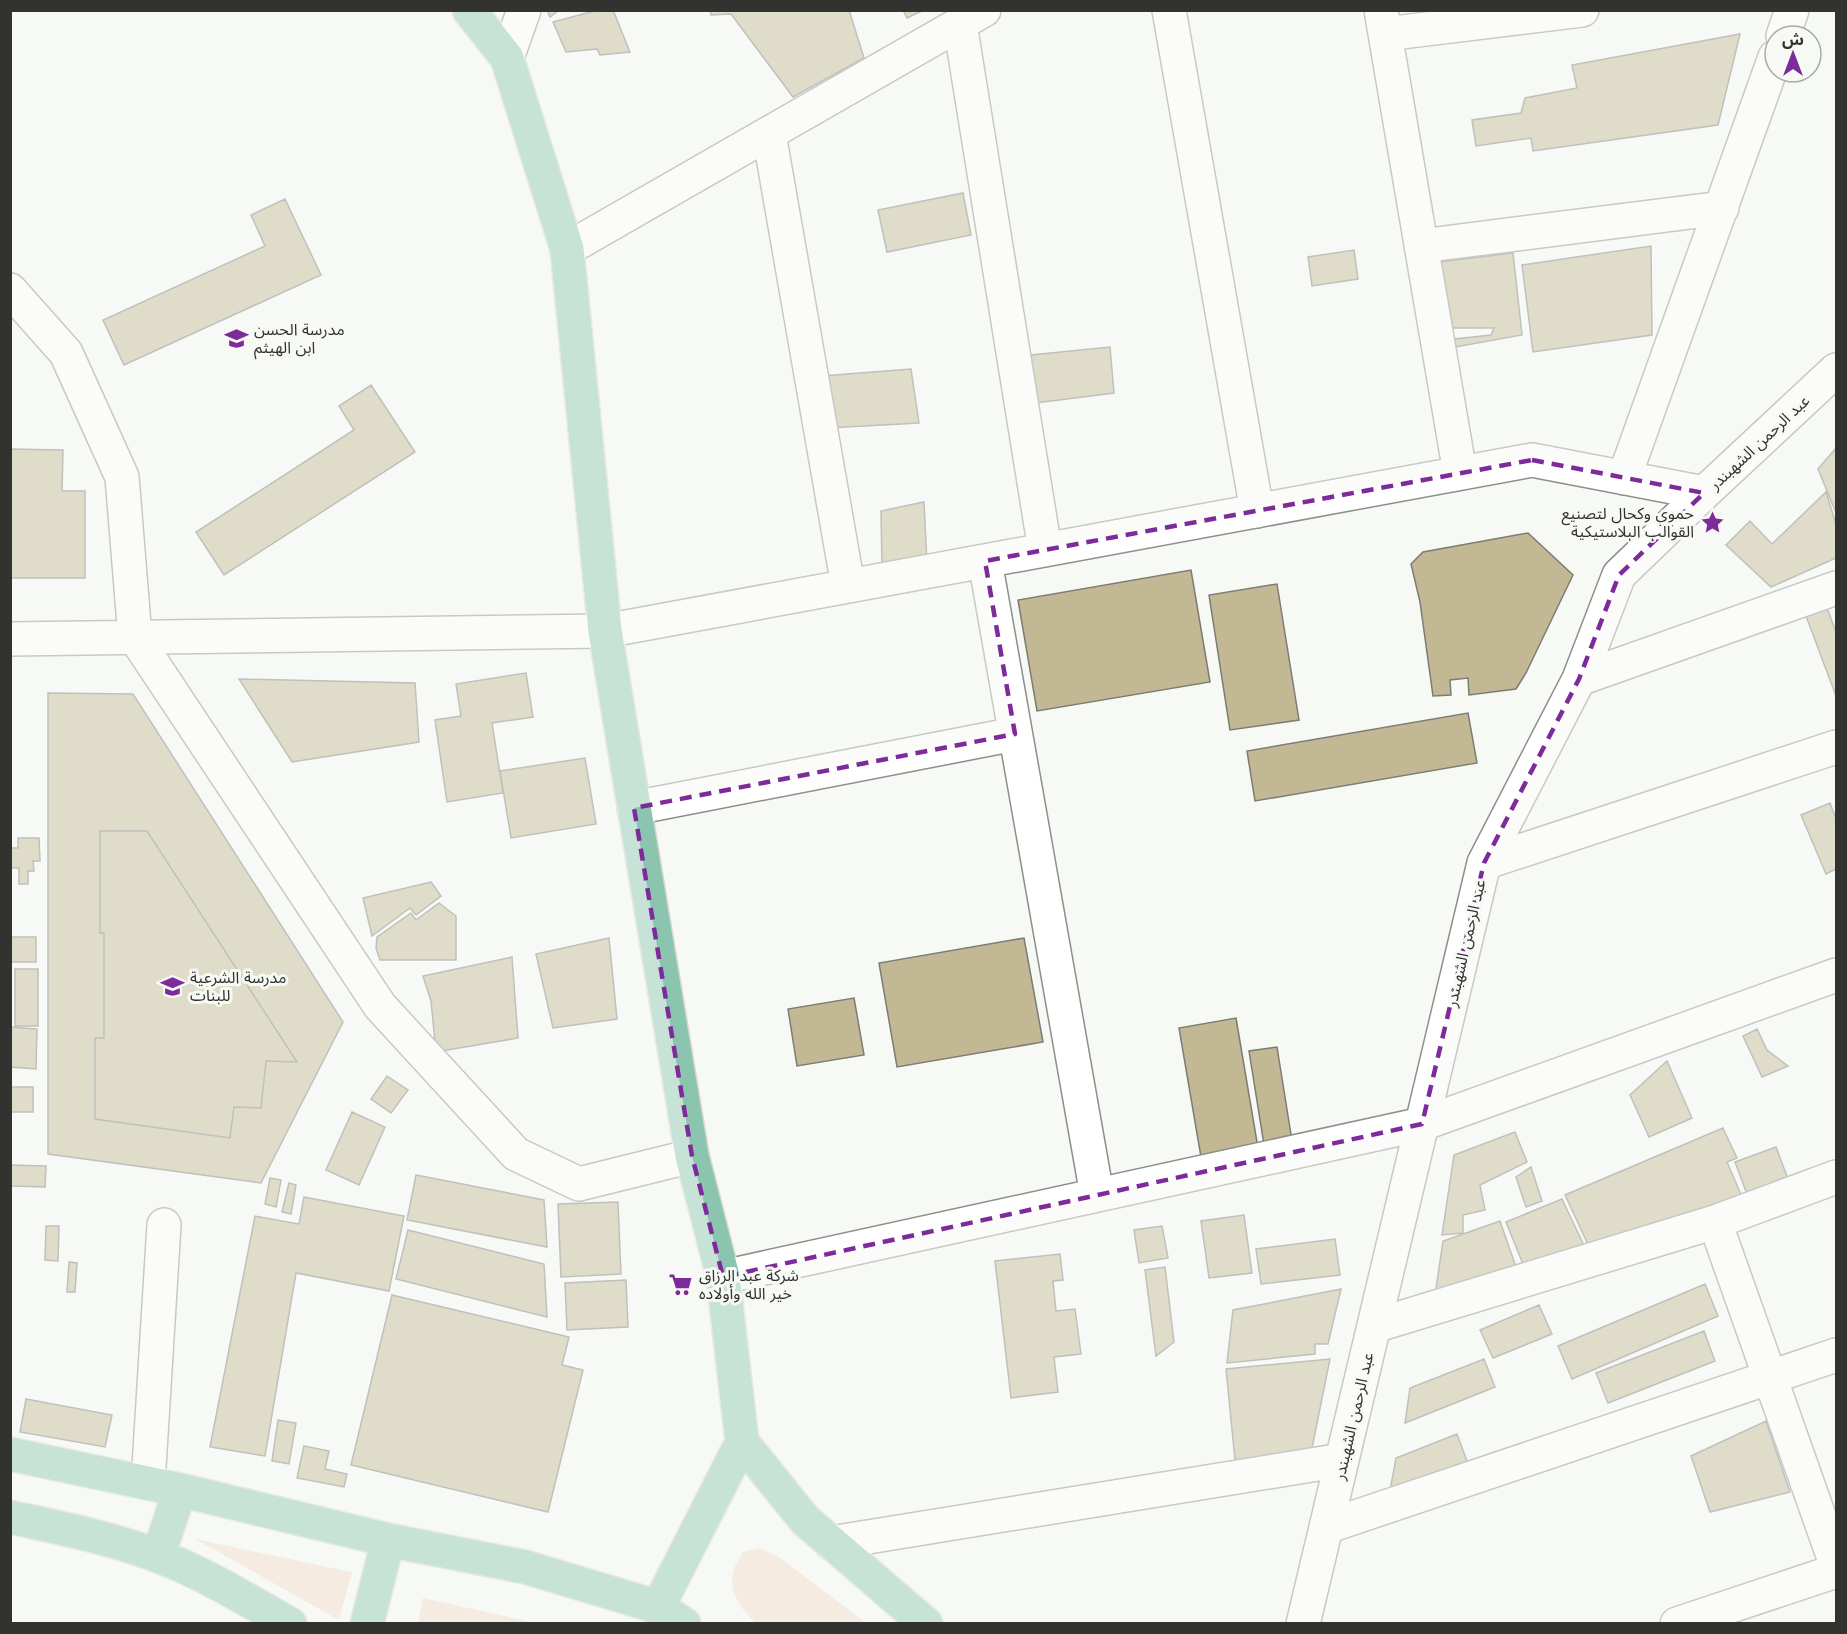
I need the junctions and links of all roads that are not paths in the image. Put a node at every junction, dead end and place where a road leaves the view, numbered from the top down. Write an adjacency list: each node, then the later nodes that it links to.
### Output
1 (469, 10): 7 (main road)
2 (524, 10): 7 (street)
3 (1169, 10): 18 (street)
4 (1582, 10): 6 (street)
5 (972, 17): 9 (street); 19 (street)
6 (1383, 22): 11 (street)
7 (507, 58): 12 (main road)
8 (1766, 84): 10 (street)
9 (769, 134): 12 (street); 21 (street)
10 (1722, 208): 11 (street); 16 (street)
11 (1421, 246): 15 (street)
12 (567, 249): 23 (main road)
13 (10, 290): 24 (street)
14 (1836, 370): 17 (street, عبد الرحمن الشهبندر)
15 (1460, 473): 16 (street); 18 (street)
16 (1624, 478): 17 (street)
17 (1704, 493): 26 (street, عبد الرحمن الشهبندر)
18 (1257, 511): 19 (street)
19 (1045, 550): 20 (street)
20 (985, 561): 21 (street); 27 (street)
21 (848, 586): 23 (street)
22 (1836, 588): 26 (street)
23 (605, 631): 24 (street); 29 (main road)
24 (135, 637): 25 (street); 33 (street)
25 (10, 639)
26 (1579, 678): 30 (street, عبد الرحمن الشهبندر)
27 (1015, 734): 29 (street); 35 (street)
28 (1836, 747): 30 (street)
29 (634, 808): 33 (main road)
30 (1484, 864): 32 (street, عبد الرحمن الشهبندر)
31 (1836, 975): 32 (street)
32 (1422, 1124): 35 (street); 39 (street, عبد الرحمن الشهبندر)
33 (692, 1156): 38 (main road)
34 (1836, 1177): 36 (street)
35 (1097, 1195): 38 (street)
36 (1715, 1222): 39 (street); 41 (street)
37 (164, 1225): 45 (street)
38 (723, 1276): 42 (main road)
39 (1374, 1326): 44 (street, عبد الرحمن الشهبندر)
40 (1836, 1354): 41 (street)
41 (1770, 1377): 48 (street); 52 (street)
42 (741, 1443): 50 (main road); 54 (main road)
43 (10, 1454): 45 (main road)
44 (1342, 1460): 48 (street, عبد الرحمن الشهبندر); 50 (street)
45 (148, 1483): 46 (main road)
46 (180, 1490): 49 (main road); 51 (main road)
47 (10, 1517): 51 (main road)
48 (1326, 1527): 58 (street, عبد الرحمن الشهبندر)
49 (388, 1540): 54 (main road); 56 (main road)
50 (831, 1543): 57 (main road)
51 (158, 1556): 55 (main road)
52 (1836, 1564)
53 (1836, 1570): 59 (street)
54 (671, 1615)
55 (290, 1623)
56 (367, 1623)
57 (926, 1623)
58 (1303, 1623)
59 (1677, 1623)

